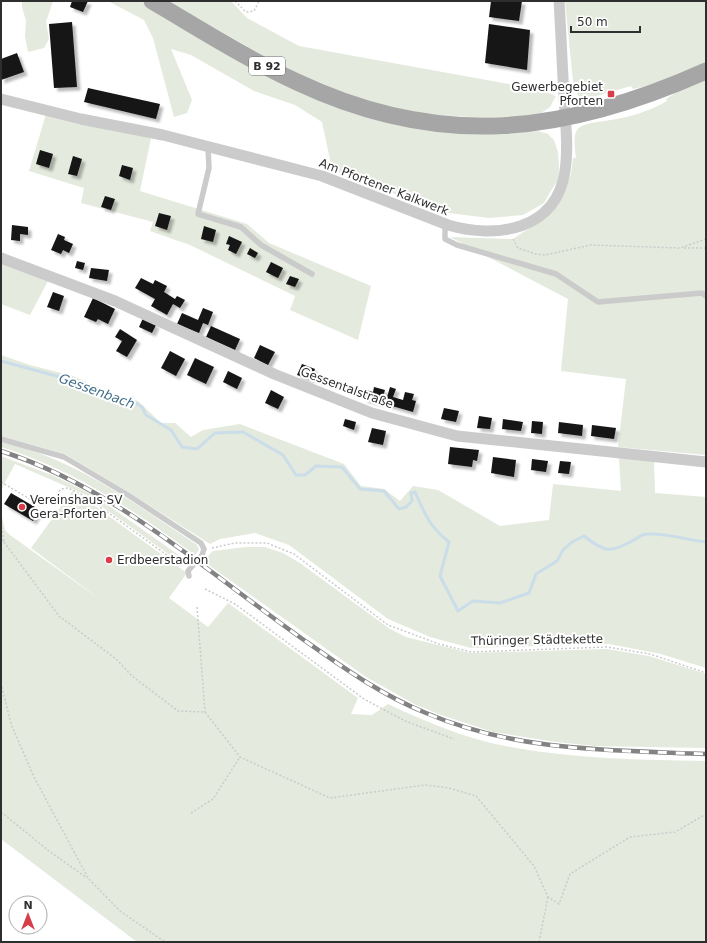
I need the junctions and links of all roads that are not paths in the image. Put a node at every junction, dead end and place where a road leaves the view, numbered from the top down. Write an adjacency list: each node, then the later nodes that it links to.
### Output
1 (152, 1): 5 (main road, B 92)
2 (559, 1): 5 (street, Am Pfortener Kalkwerk)
3 (706, 71): 5 (main road, B 92)
4 (1, 99): 6 (street, Am Pfortener Kalkwerk)
5 (565, 119): 7 (street, Am Pfortener Kalkwerk)
6 (208, 147): 7 (street, Am Pfortener Kalkwerk); 9 (lane)
7 (445, 224): 10 (lane)
8 (1, 258): 12 (street, Gessentalstraße)
9 (312, 274)
10 (706, 296)
11 (1, 439): 13 (lane)
12 (706, 462)
13 (189, 573)

